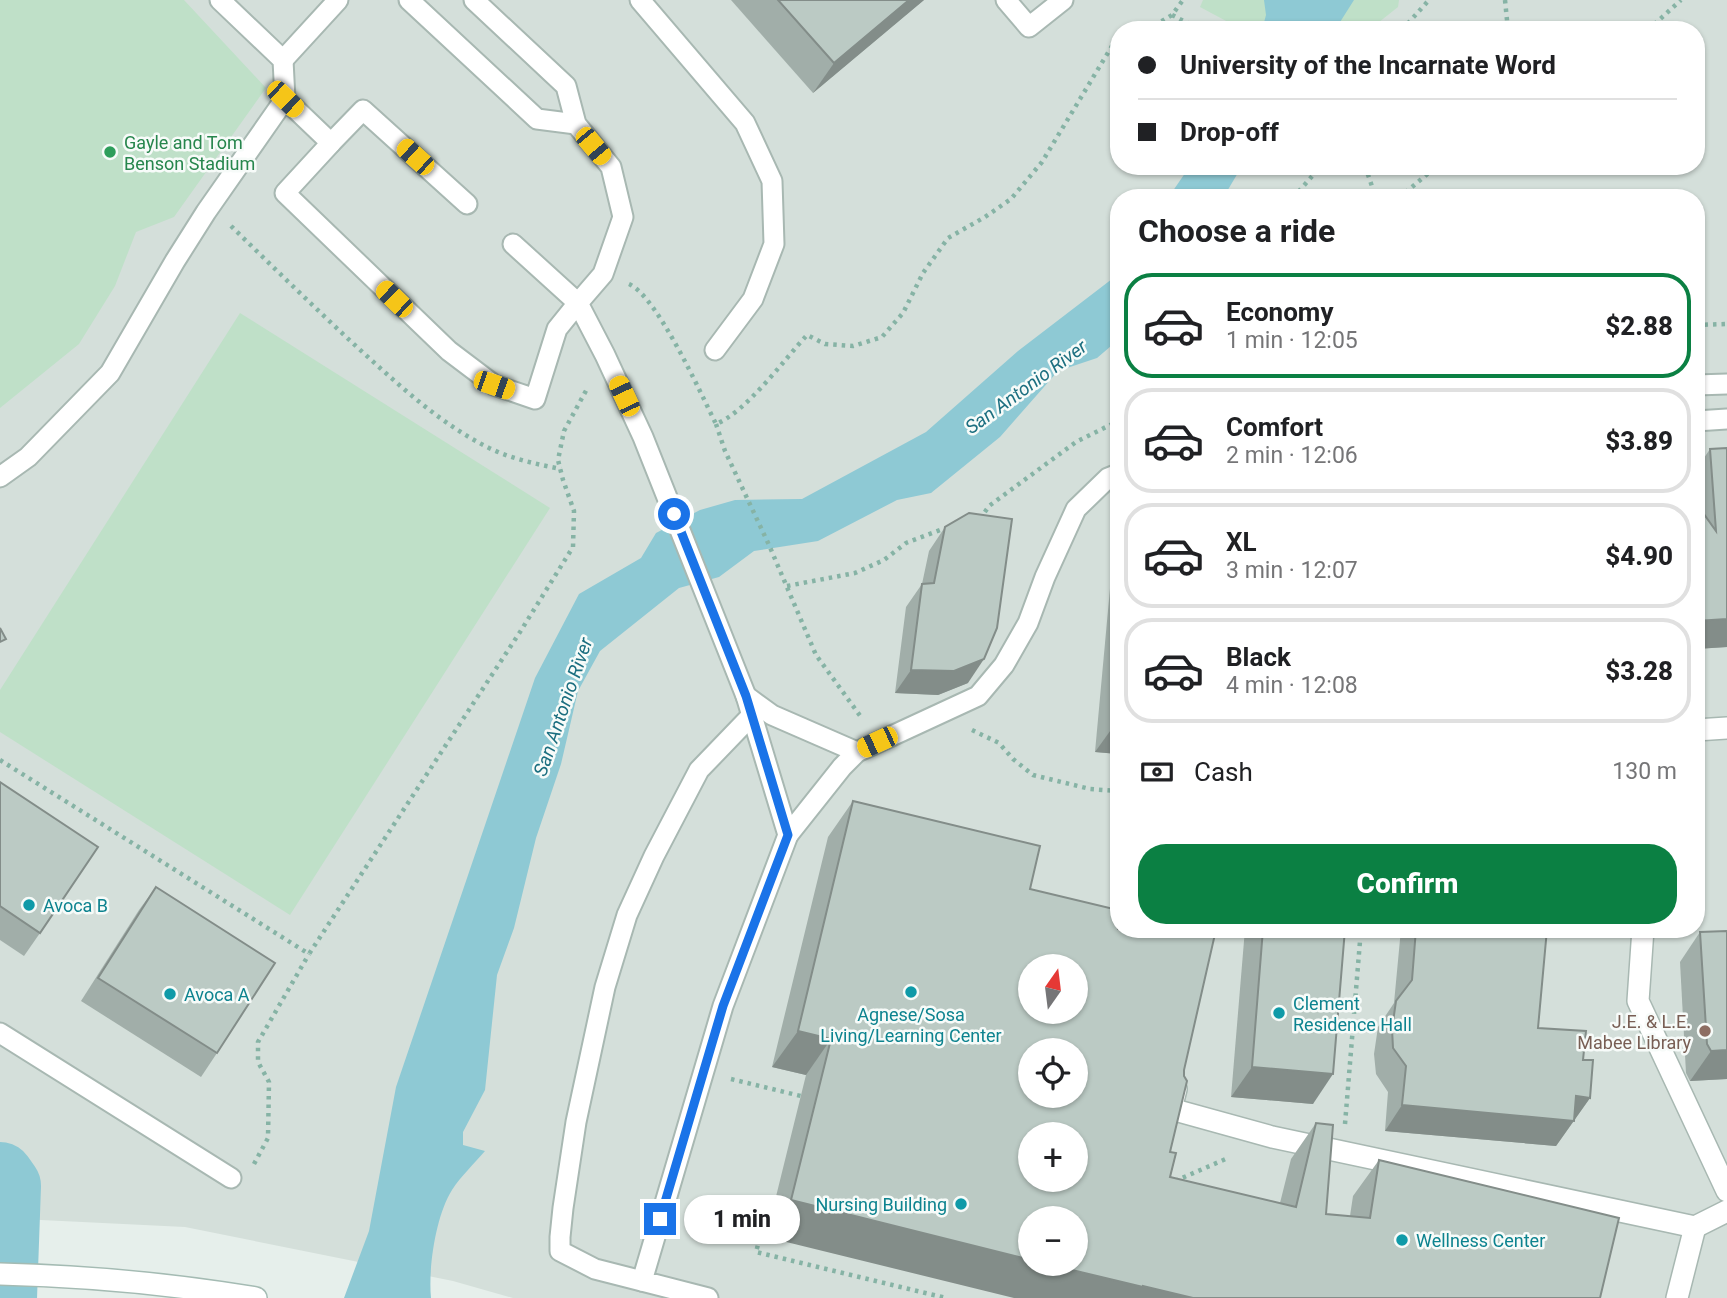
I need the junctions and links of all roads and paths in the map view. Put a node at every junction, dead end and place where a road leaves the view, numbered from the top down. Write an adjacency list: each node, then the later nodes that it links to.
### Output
1 (220, 0): 19 (lane)
2 (338, 0): 19 (lane)
3 (409, 0): 21 (lane)
4 (474, 0): 21 (lane)
5 (640, 0): 34 (lane)
6 (1006, 0): 7 (lane)
7 (1063, 0)
8 (1183, 0): 12 (path)
9 (1429, 0): 15 (path)
10 (1505, 0): 16 (path)
11 (1681, 0): 17 (path)
12 (1172, 15): 13 (path); 14 (path)
13 (1162, 21)
14 (1184, 21)
15 (1410, 21)
16 (1507, 21)
17 (1658, 21)
18 (1110, 49): 40 (path)
19 (283, 60): 20 (lane)
20 (285, 99): 22 (lane); 28 (lane)
21 (576, 124): 30 (lane)
22 (331, 143): 27 (lane); 31 (lane)
23 (1313, 175): 25 (path)
24 (1426, 175): 26 (path)
25 (1301, 189)
26 (1410, 189)
27 (467, 204)
28 (206, 212): 42 (path); 43 (lane)
29 (513, 244): 31 (lane)
30 (603, 274): 31 (lane); 40 (path)
31 (578, 303): 35 (lane)
32 (1727, 324): 33 (path)
33 (1705, 325)
34 (716, 350)
35 (605, 355): 42 (path); 49 (lane)
36 (1727, 384): 37 (lane)
37 (1705, 385)
38 (1727, 419): 39 (lane)
39 (1705, 420)
40 (716, 424): 47 (path)
41 (1110, 425): 45 (path)
42 (561, 469): 57 (path)
43 (0, 477)
44 (1110, 477): 52 (lane)
45 (975, 526)
46 (952, 529): 48 (path)
47 (769, 545)
48 (787, 586)
49 (749, 705): 52 (lane); 54 (lane); 71 (lane)
50 (1727, 728): 51 (street)
51 (1705, 729)
52 (857, 752): 54 (lane)
53 (0, 760): 57 (path)
54 (788, 835): 60 (lane)
55 (1360, 938): 63 (path)
56 (1642, 938): 66 (street)
57 (309, 954): 64 (path)
58 (0, 1032): 64 (lane)
59 (1180, 1070): 62 (street)
60 (703, 1073): 61 (path); 68 (lane)
61 (808, 1098)
62 (1272, 1137): 63 (street); 65 (path)
63 (1343, 1152): 69 (street)
64 (231, 1178)
65 (1183, 1187)
66 (1727, 1191)
67 (1727, 1211): 69 (street)
68 (660, 1219): 71 (lane); 75 (path)
69 (1695, 1227): 72 (street)
70 (0, 1274): 73 (street)
71 (642, 1282): 74 (lane)
72 (1681, 1297)
73 (256, 1298)
74 (708, 1298)
75 (946, 1298)

